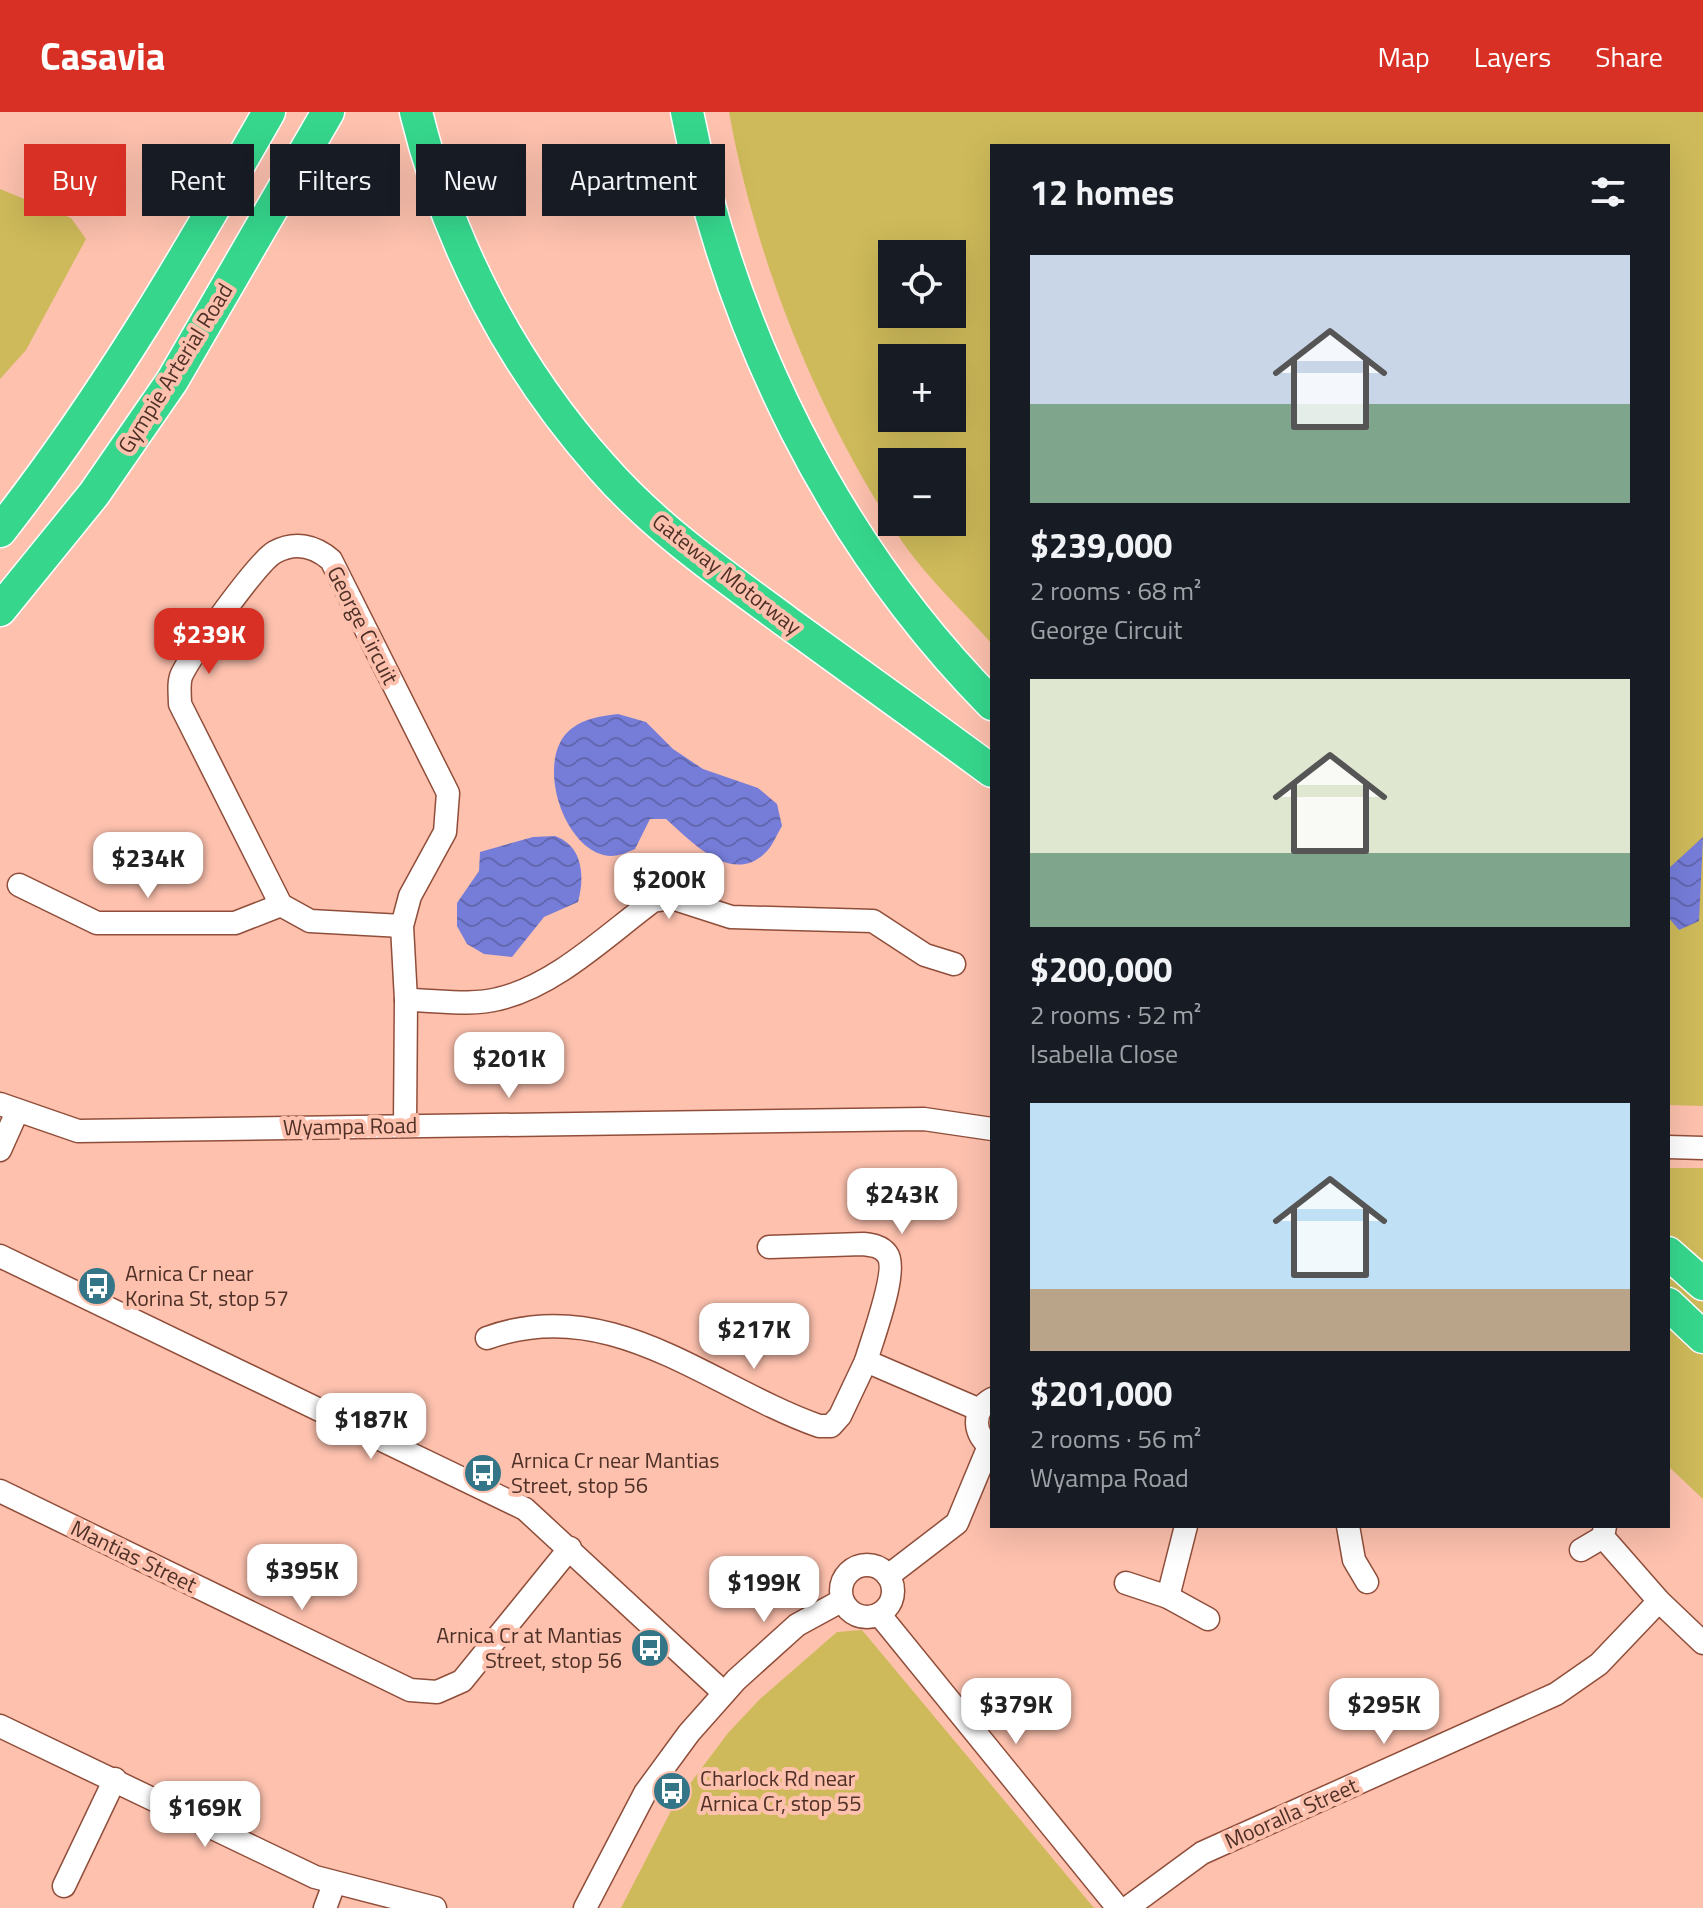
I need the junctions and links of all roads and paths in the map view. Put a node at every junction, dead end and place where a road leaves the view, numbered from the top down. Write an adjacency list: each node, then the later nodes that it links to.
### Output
1 (269, 112): 5 (highway)
2 (328, 112): 6 (highway, Gympie Arterial Road)
3 (416, 112): 8 (highway, Gateway Motorway)
4 (690, 125): 7 (highway)
5 (0, 531)
6 (0, 610)
7 (990, 702)
8 (990, 770)
9 (19, 885): 10 (street)
10 (281, 905): 11 (street); 11 (street, George Circuit)
11 (402, 926): 13 (street, George Circuit)
12 (954, 964): 13 (street)
13 (406, 1000): 15 (street, George Circuit)
14 (9, 1108): 15 (street, Wyampa Road); 19 (street)
15 (405, 1125): 16 (street, Wyampa Road)
16 (990, 1129)
17 (1670, 1147): 18 (street)
18 (1703, 1148)
19 (0, 1150)
20 (769, 1247): 27 (street)
21 (1670, 1255): 23 (highway)
22 (0, 1256): 35 (street)
23 (1703, 1284)
24 (1670, 1306): 25 (highway)
25 (1703, 1337)
26 (487, 1338): 27 (street)
27 (866, 1361): 28 (street)
28 (986, 1404): 29 (street)
29 (990, 1446)
30 (990, 1449): 37 (street)
31 (0, 1491): 35 (street, Mantias Street)
32 (1185, 1528): 40 (street)
33 (1348, 1528): 38 (street)
34 (1604, 1532): 36 (street); 42 (street)
35 (570, 1548): 46 (street)
36 (1581, 1550)
37 (888, 1576): 41 (street); 43 (street)
38 (1367, 1582)
39 (1126, 1583): 40 (street)
40 (1168, 1597): 44 (street)
41 (841, 1601): 43 (street); 46 (street)
42 (1659, 1601): 45 (street); 55 (street, Mooralla Street)
43 (879, 1614): 54 (street)
44 (1208, 1619)
45 (1703, 1643)
46 (724, 1693): 53 (street)
47 (0, 1726): 48 (street)
48 (115, 1779): 49 (street); 50 (street)
49 (334, 1884): 51 (street); 52 (street)
50 (64, 1886)
51 (325, 1908)
52 (435, 1908)
53 (585, 1908)
54 (1118, 1908)
55 (1127, 1908)

